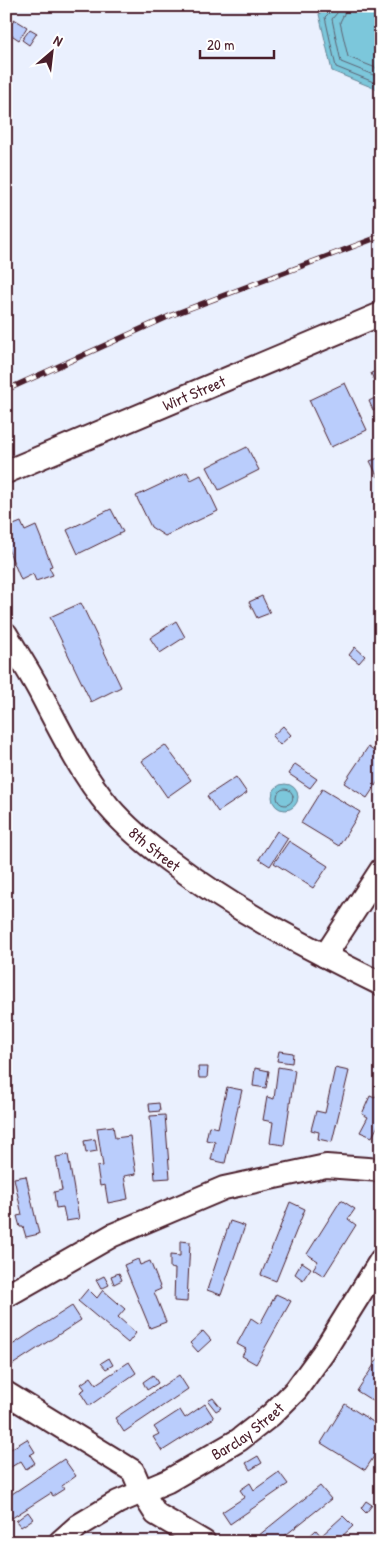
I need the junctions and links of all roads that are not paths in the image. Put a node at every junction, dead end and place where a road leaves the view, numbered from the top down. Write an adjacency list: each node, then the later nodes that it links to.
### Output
1 (381, 314): 2 (street, Wirt Street)
2 (6, 472)
3 (6, 634): 5 (street, 8th Street)
4 (381, 870): 5 (street)
5 (325, 956): 6 (street, 8th Street)
6 (381, 984)
7 (381, 1170): 9 (street)
8 (381, 1260): 11 (street, Barclay Street)
9 (6, 1296)
10 (6, 1393): 11 (street)
11 (142, 1492): 12 (street, Barclay Street); 13 (street)
12 (60, 1542)
13 (204, 1542)

